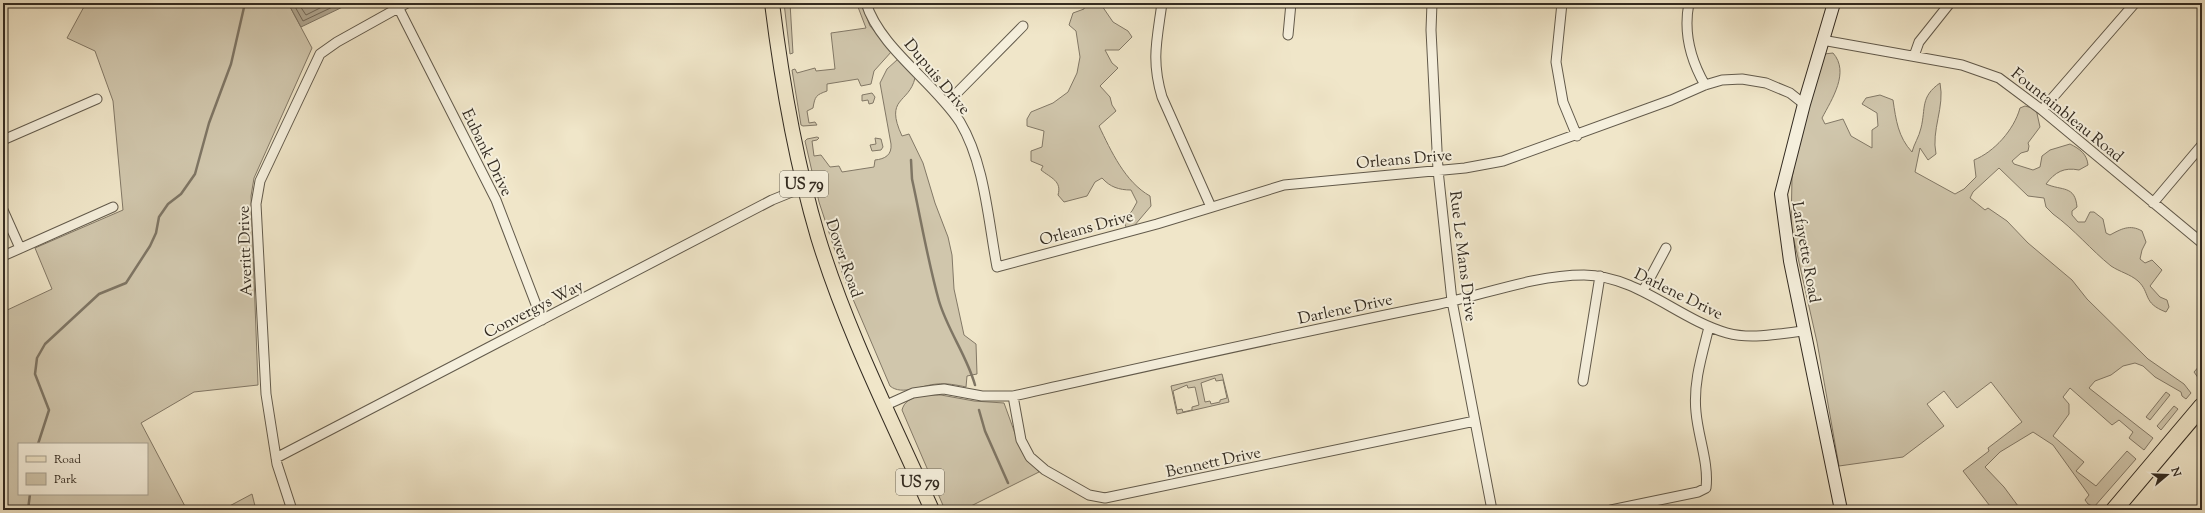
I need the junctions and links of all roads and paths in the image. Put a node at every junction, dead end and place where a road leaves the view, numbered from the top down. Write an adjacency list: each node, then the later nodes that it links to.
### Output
1 (772, 3): 25 (main road, Dover Road / US 79)
2 (866, 3): 18 (street, Dupuis Drive)
3 (1162, 3): 28 (street)
4 (1291, 3): 13 (street)
5 (1432, 3): 24 (street, Rue Le Mans Drive)
6 (1562, 3): 21 (street)
7 (1689, 3): 16 (street)
8 (1834, 3): 14 (main road, Lafayette Road)
9 (1950, 3): 15 (street)
10 (2135, 3): 20 (street)
11 (401, 5): 38 (street, Eubank Drive); 46 (street, Averitt Drive)
12 (1023, 26): 18 (street)
13 (1288, 35)
14 (1822, 40): 15 (street, Fountainbleau Road); 19 (main road, Lafayette Road)
15 (1914, 56): 20 (street, Fountainbleau Road)
16 (1705, 85): 19 (street, Orleans Drive); 21 (street, Orleans Drive)
17 (97, 98): 22 (street)
18 (946, 104): 34 (street, Dupuis Drive)
19 (1804, 104): 40 (main road, Lafayette Road)
20 (2042, 110): 26 (street, Fountainbleau Road)
21 (1577, 136): 24 (street, Orleans Drive)
22 (3, 140)
23 (2202, 145): 26 (street)
24 (1438, 170): 28 (street, Orleans Drive); 37 (street, Rue Le Mans Drive)
25 (804, 187): 38 (street, Convergys Way); 43 (main road, Dover Road / US 79)
26 (2153, 203): 30 (street, Fountainbleau Road)
27 (112, 207): 31 (street)
28 (1211, 207): 34 (street, Orleans Drive)
29 (3, 210): 31 (street)
30 (2202, 243)
31 (20, 248): 33 (street)
32 (1666, 248): 36 (street)
33 (3, 256)
34 (997, 267)
35 (1600, 276): 36 (street, Darlene Drive); 37 (street, Darlene Drive); 41 (street)
36 (1643, 291): 39 (street, Darlene Drive)
37 (1452, 302): 42 (street, Darlene Drive); 45 (street, Rue Le Mans Drive)
38 (542, 320): 46 (street, Convergys Way)
39 (1709, 327): 40 (street, Darlene Drive); 50 (street)
40 (1805, 331): 51 (main road, Lafayette Road)
41 (1583, 381)
42 (1013, 396): 43 (street, Darlene Drive); 45 (street, Bennett Drive)
43 (884, 406): 48 (main road, Dover Road / US 79)
44 (2202, 406): 52 (highway)
45 (1475, 421): 49 (street, Rue Le Mans Drive)
46 (276, 458): 47 (street, Averitt Drive)
47 (292, 510)
48 (932, 510)
49 (1492, 510)
50 (1611, 510)
51 (1841, 510)
52 (2114, 510)

